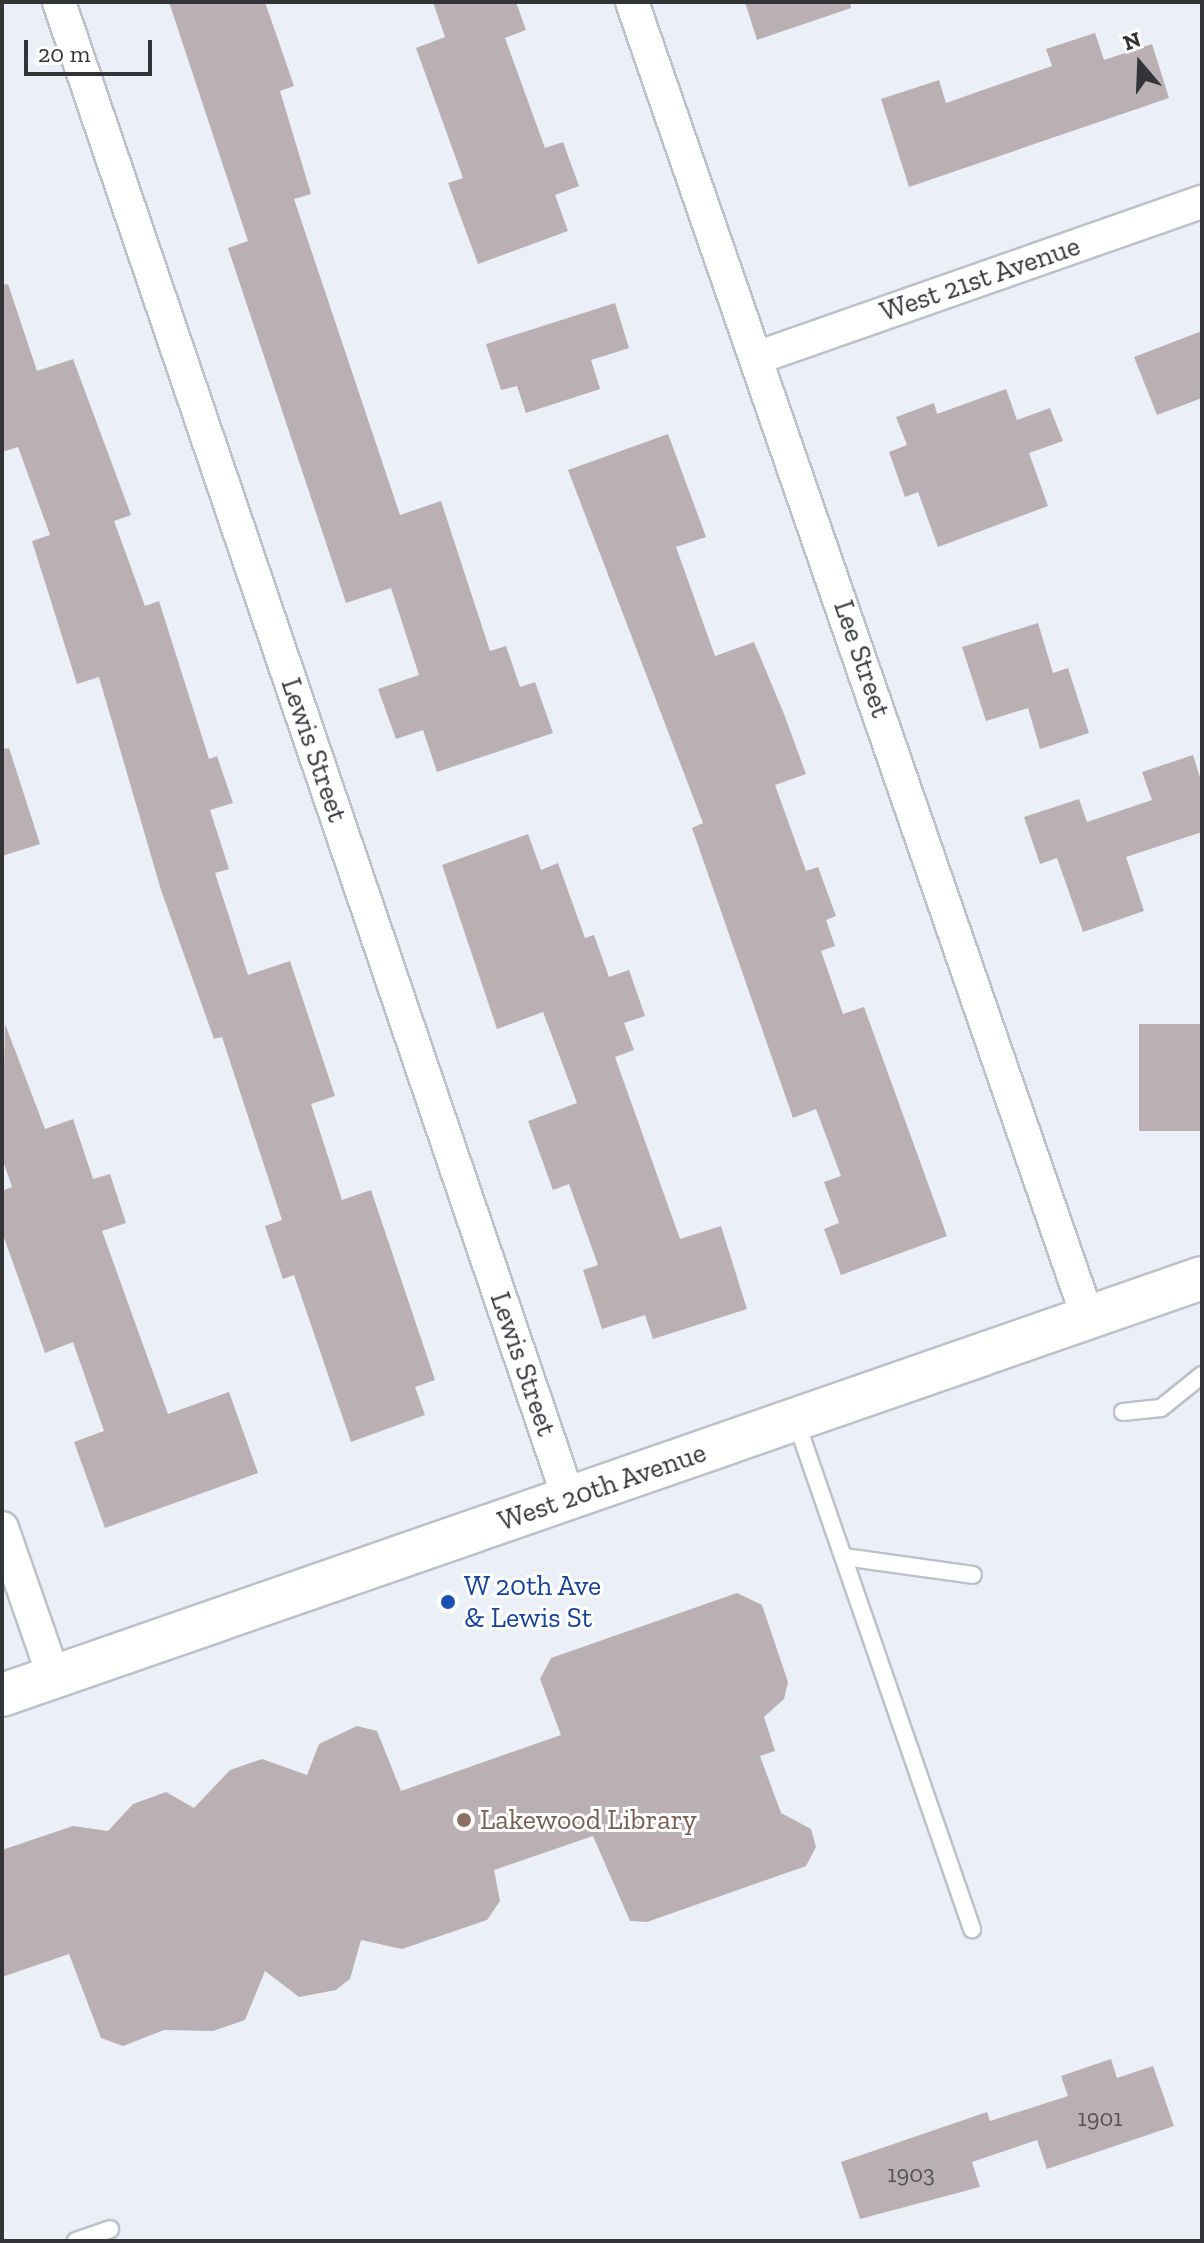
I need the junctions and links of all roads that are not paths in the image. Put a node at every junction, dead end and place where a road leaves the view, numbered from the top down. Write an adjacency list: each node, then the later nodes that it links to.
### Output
1 (59, 2): 10 (street, Lewis Street)
2 (632, 2): 4 (street, Lee Street)
3 (1202, 202): 4 (street, West 21st Avenue)
4 (759, 357): 6 (street, Lee Street)
5 (1202, 1278): 6 (street, West 20th Avenue)
6 (1088, 1318): 9 (street, West 20th Avenue)
7 (1202, 1375): 8 (lane)
8 (1123, 1412)
9 (796, 1419): 10 (street, West 20th Avenue); 12 (lane)
10 (569, 1499): 14 (street, West 20th Avenue)
11 (2, 1528): 14 (street)
12 (844, 1557): 13 (lane); 16 (lane)
13 (973, 1575)
14 (54, 1677): 15 (street, West 20th Avenue)
15 (2, 1695)
16 (972, 1929)
17 (110, 2229): 18 (lane)
18 (76, 2241)

